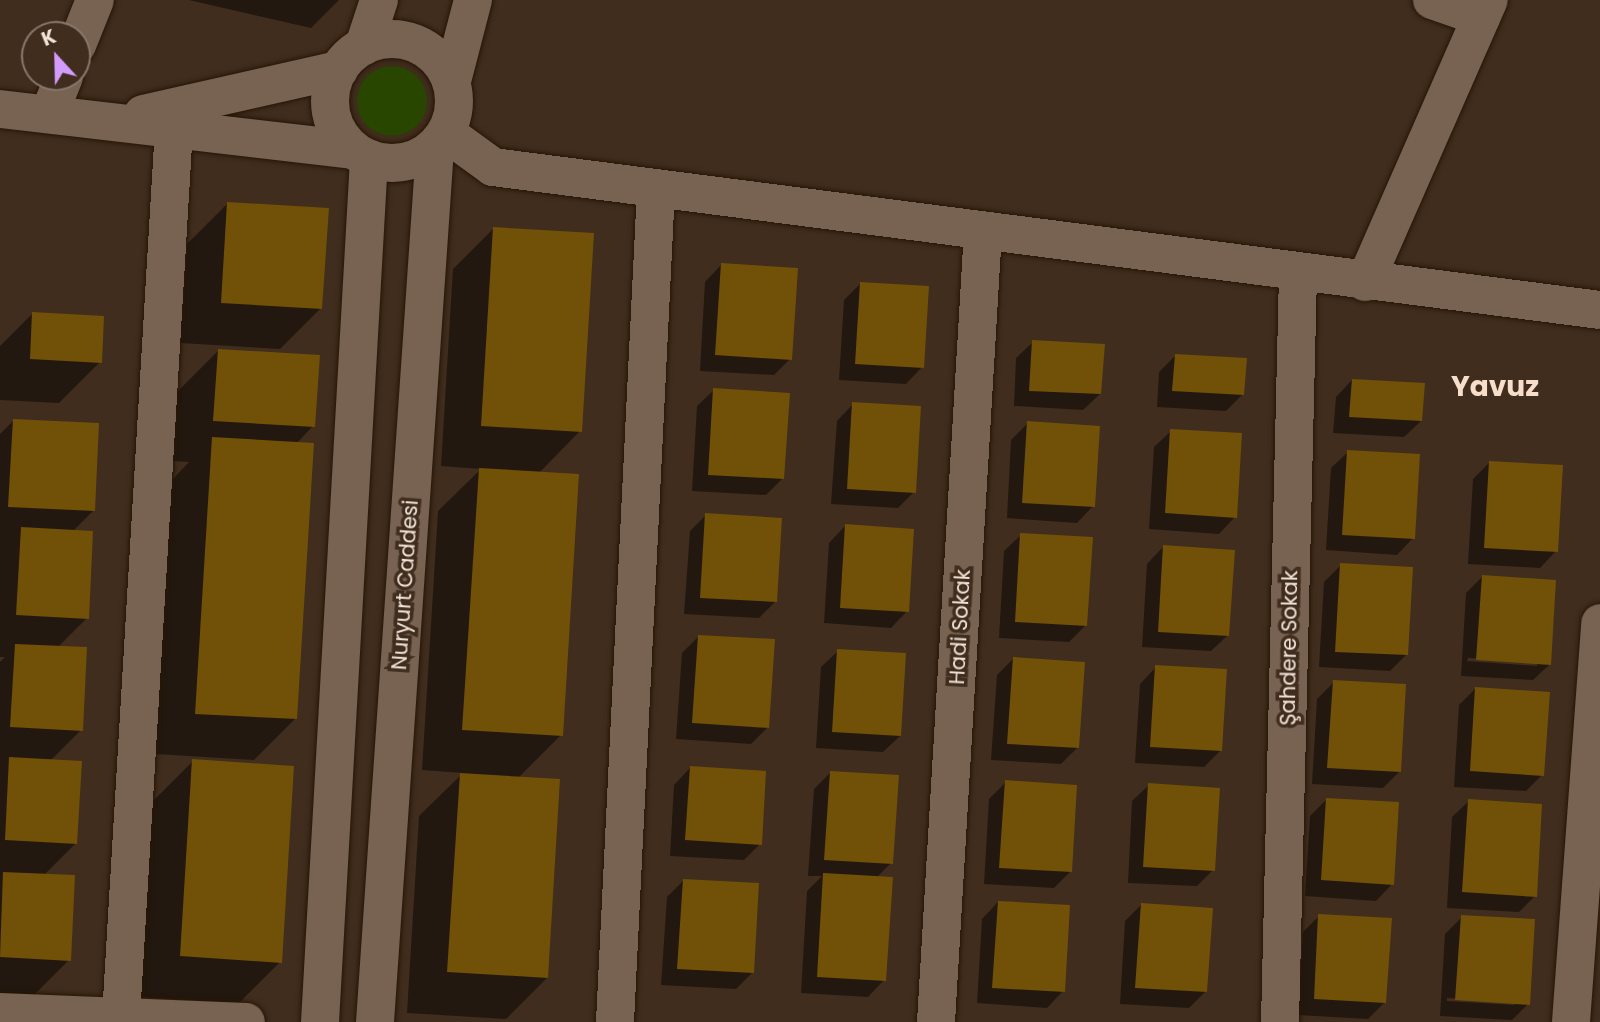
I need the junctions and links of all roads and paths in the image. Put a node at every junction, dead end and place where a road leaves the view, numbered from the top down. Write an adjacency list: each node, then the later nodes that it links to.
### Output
1 (95, 0): 6 (street)
2 (379, 0): 7 (street)
3 (473, 0): 8 (street)
4 (1432, 0): 5 (street)
5 (1485, 8): 19 (street)
6 (87, 21)
7 (351, 58): 8 (street); 12 (street); 15 (street)
8 (452, 81): 14 (street)
9 (58, 91): 11 (street)
10 (0, 109): 11 (street)
11 (49, 114): 12 (street)
12 (116, 120): 13 (street)
13 (174, 127): 15 (street); 23 (street)
14 (440, 140): 15 (street); 16 (street); 26 (street, Nuryurt Caddesi)
15 (361, 154): 25 (street)
16 (656, 189): 17 (street); 27 (street)
17 (983, 232): 18 (street); 28 (street, Hadi Sokak)
18 (1298, 274): 19 (street); 29 (street, Şahdere Sokak)
19 (1365, 282): 20 (street)
20 (1600, 310)
21 (1600, 622): 30 (street)
22 (0, 1012): 23 (street)
23 (121, 1017): 24 (street)
24 (246, 1022)
25 (320, 1022)
26 (375, 1022)
27 (615, 1022)
28 (936, 1022)
29 (1280, 1022)
30 (1571, 1022)

